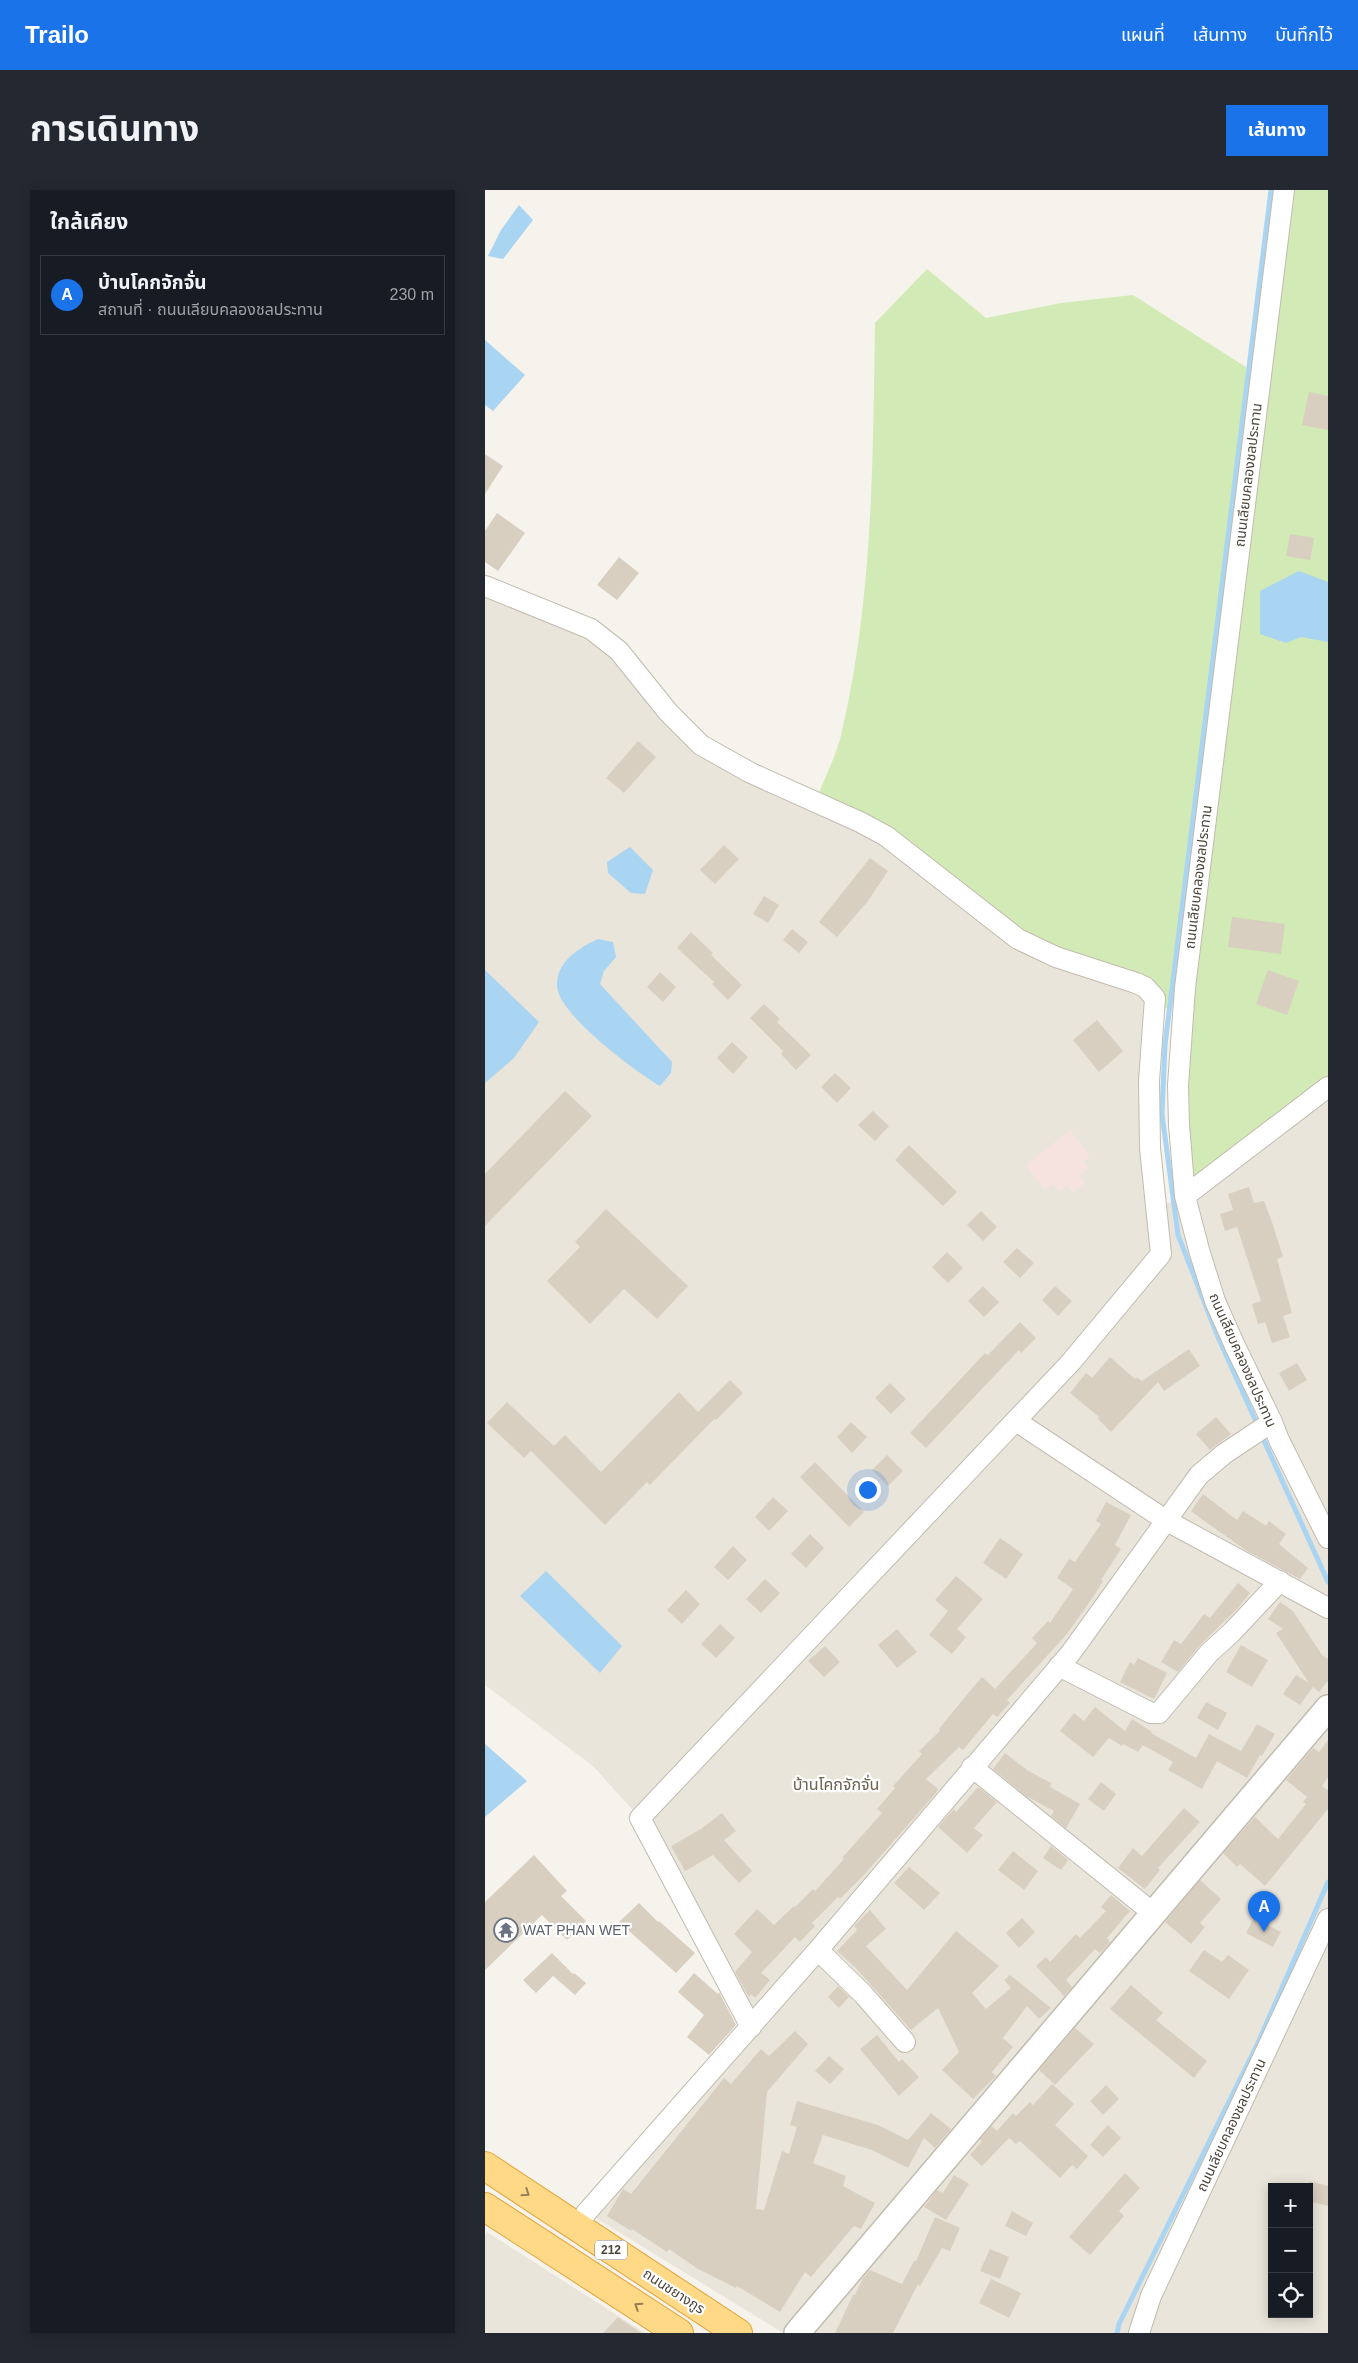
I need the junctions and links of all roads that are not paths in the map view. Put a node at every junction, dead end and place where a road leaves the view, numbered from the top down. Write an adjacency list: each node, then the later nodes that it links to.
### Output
1 (1284, 190): 4 (street, ถนนเลียบคลองชลประทาน)
2 (485, 586): 5 (street)
3 (1328, 1088): 4 (street)
4 (1185, 1196): 6 (street, ถนนเลียบคลองชลประทาน)
5 (1016, 1421): 7 (street); 17 (street)
6 (1269, 1423): 7 (street); 8 (street, ถนนเลียบคลองชลประทาน)
7 (1167, 1521): 9 (street); 11 (street)
8 (1328, 1538)
9 (1280, 1581): 10 (street); 11 (street)
10 (1328, 1608)
11 (1059, 1666): 13 (street)
12 (1328, 1708): 14 (street)
13 (972, 1767): 14 (street); 16 (street)
14 (1153, 1914): 24 (street)
15 (1328, 1919): 25 (street, ถนนเลียบคลองชลประทาน)
16 (818, 1950): 17 (street); 18 (street)
17 (751, 2027): 21 (street)
18 (905, 2042)
19 (485, 2166): 21 (highway, ถนนชยางกูร / 212, one-way to 21)
20 (487, 2211): 22 (highway, 212, one-way to 20)
21 (578, 2228): 23 (highway, ถนนชยางกูร / 212)
22 (679, 2333)
23 (738, 2333)
24 (797, 2333)
25 (1139, 2333)

